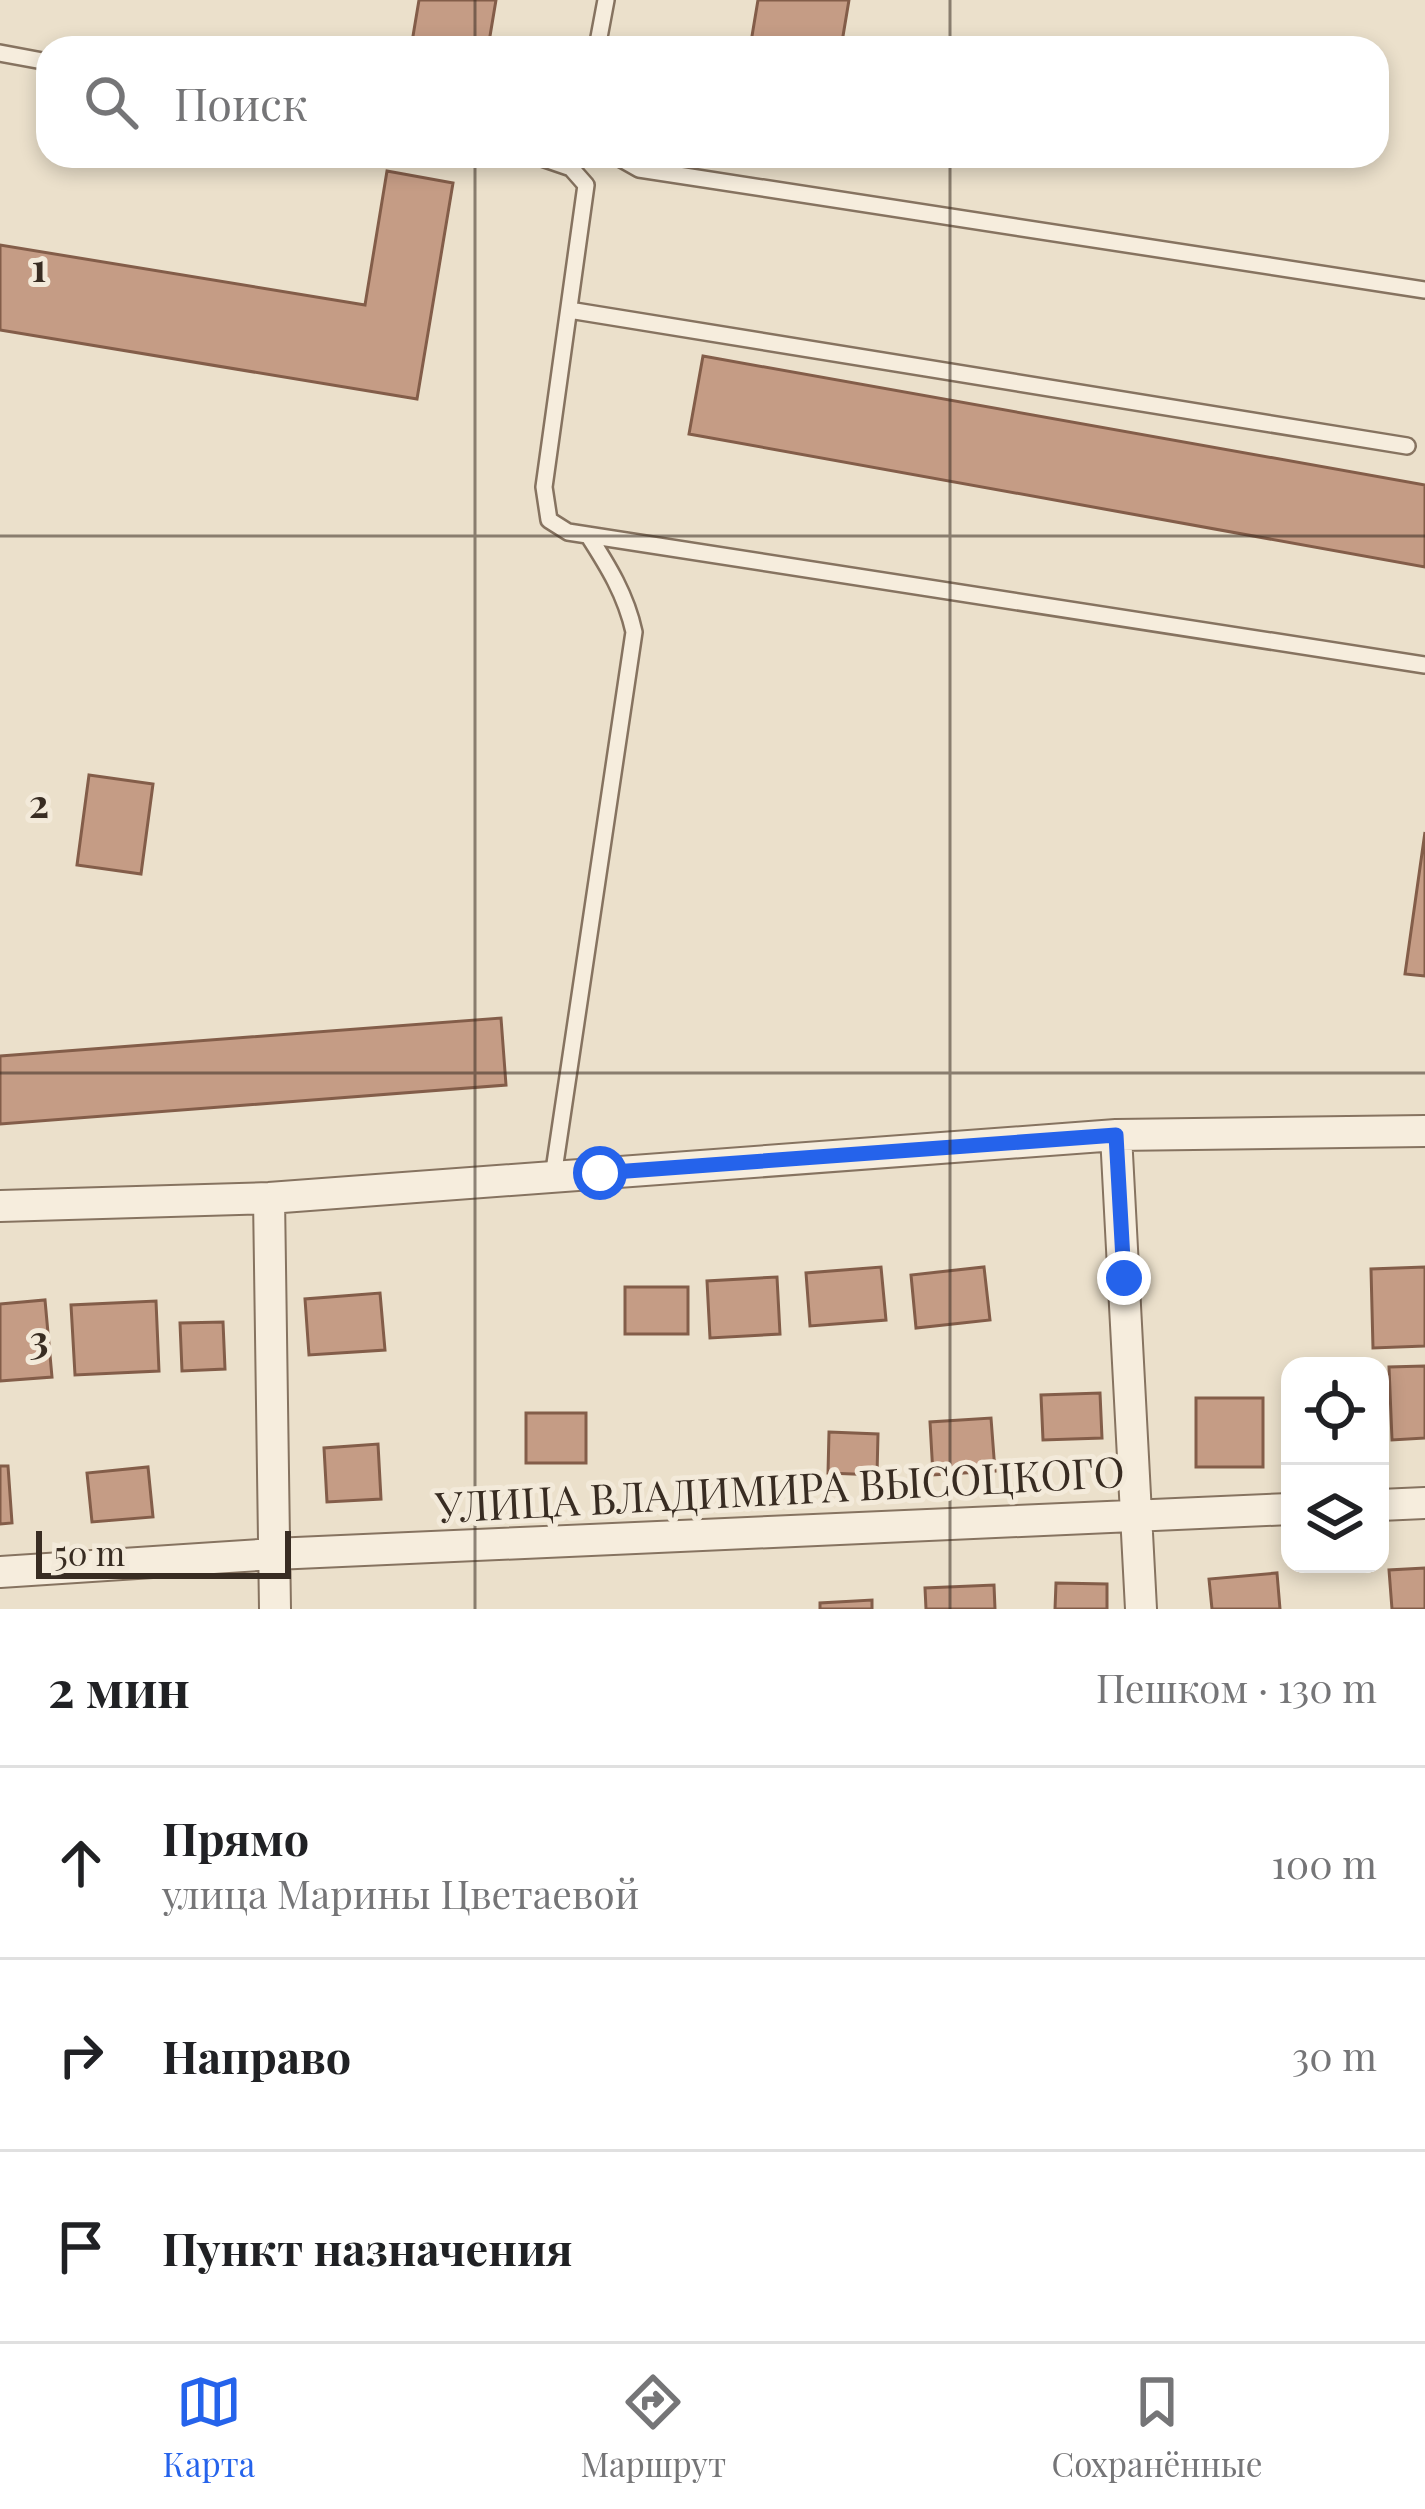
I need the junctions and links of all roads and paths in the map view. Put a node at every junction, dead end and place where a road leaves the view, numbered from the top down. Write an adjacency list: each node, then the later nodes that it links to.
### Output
1 (606, 0): 2 (lane)
2 (599, 36)
3 (0, 53): 4 (lane)
4 (36, 60)
5 (569, 168): 8 (lane)
6 (637, 168): 7 (lane)
7 (1425, 290)
8 (569, 310): 9 (lane); 10 (lane)
9 (1407, 446)
10 (588, 535): 11 (lane); 14 (lane)
11 (1425, 665)
12 (1425, 1131): 13 (street)
13 (1116, 1135): 14 (street); 20 (street)
14 (553, 1177): 15 (street)
15 (268, 1198): 16 (street); 21 (street)
16 (0, 1206)
17 (1425, 1503): 18 (street)
18 (1389, 1505)
19 (1281, 1510): 20 (street, УЛИЦА ВЛАДИМИРА ВЫСОЦКОГО)
20 (1136, 1516): 21 (street, УЛИЦА ВЛАДИМИРА ВЫСОЦКОГО); 24 (street)
21 (274, 1555): 22 (street, УЛИЦА ВЛАДИМИРА ВЫСОЦКОГО); 23 (street)
22 (0, 1572)
23 (274, 1609)
24 (1141, 1609)

